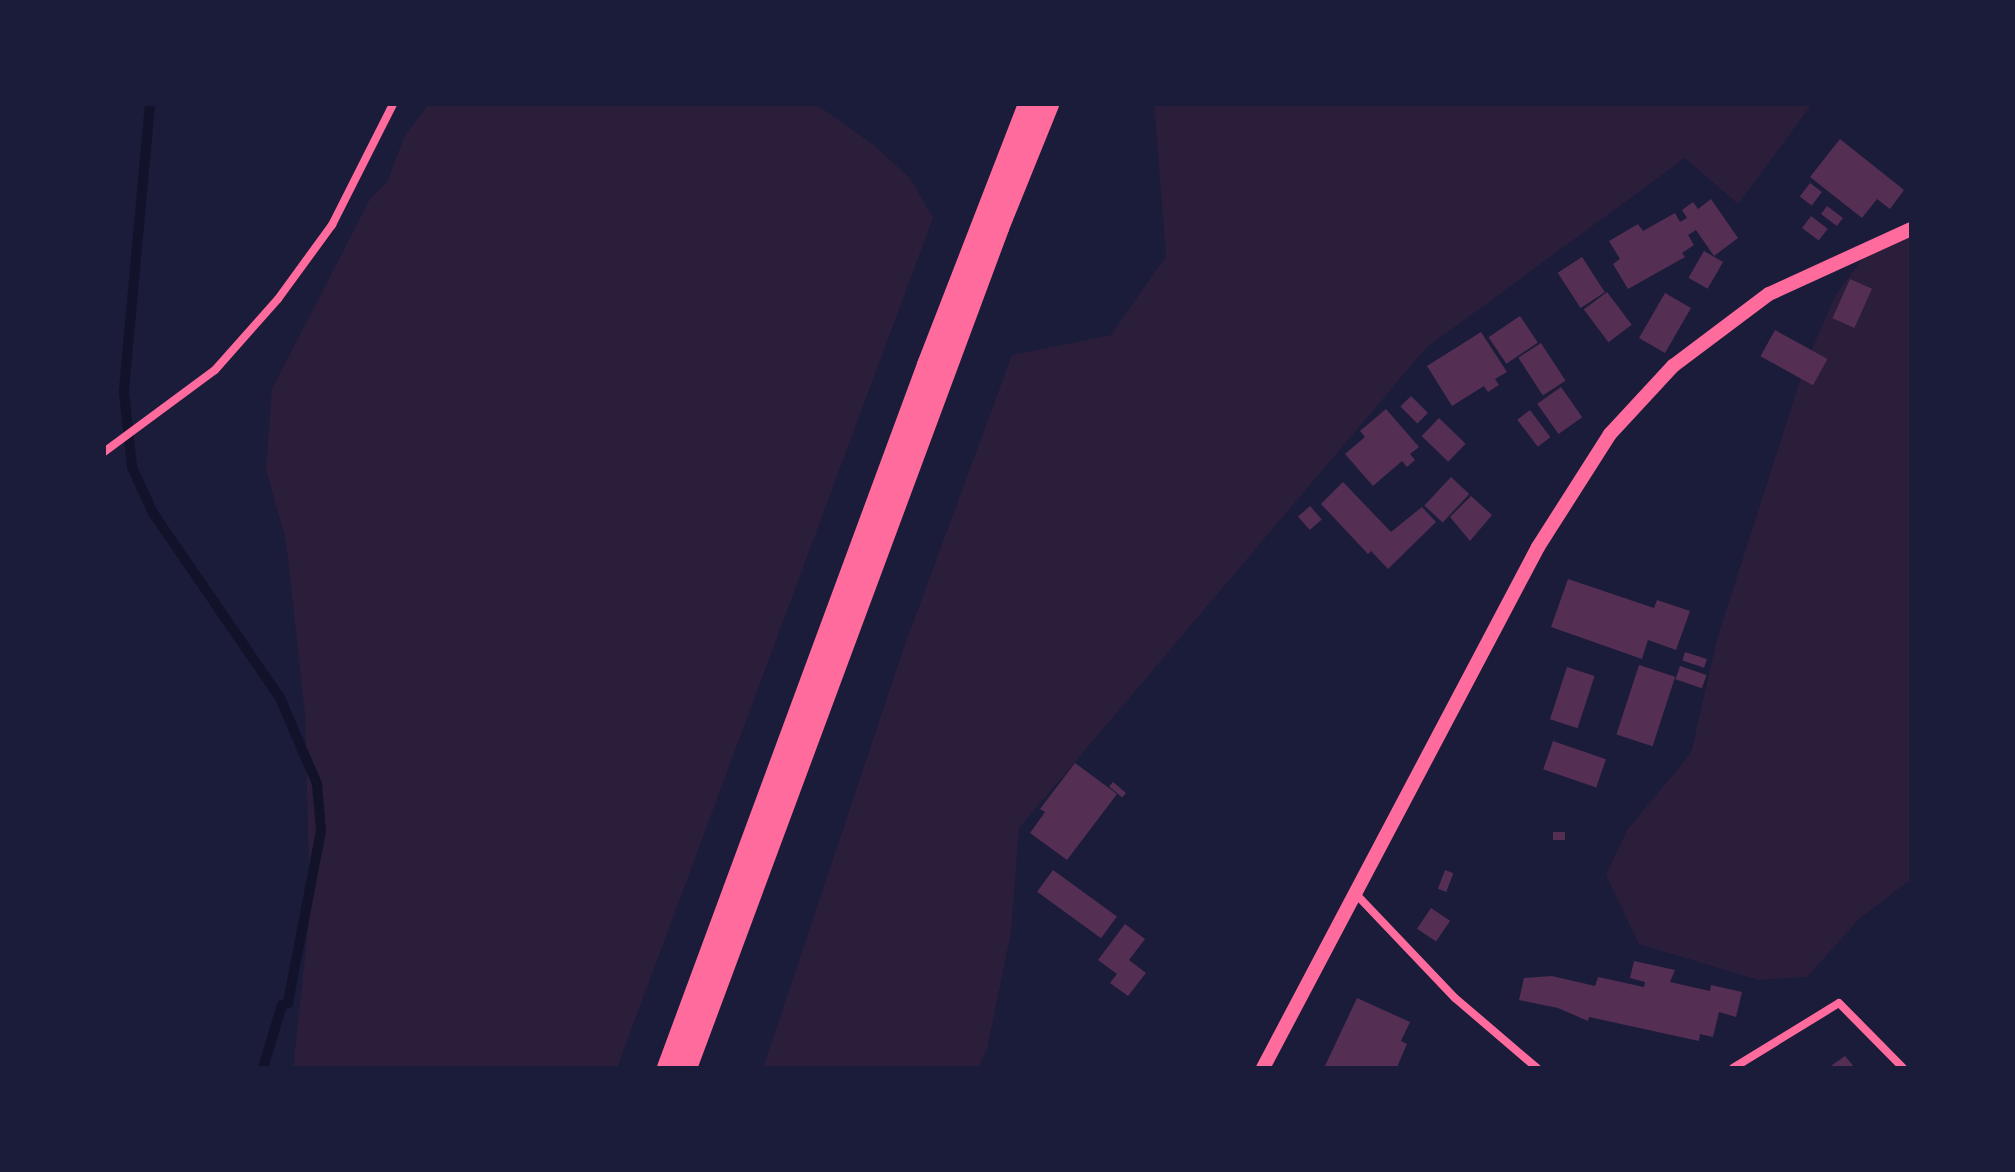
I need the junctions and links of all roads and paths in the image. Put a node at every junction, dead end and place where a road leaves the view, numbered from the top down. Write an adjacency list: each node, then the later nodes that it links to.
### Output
1 (393, 104): 5 (street)
2 (1029, 104): 7 (highway)
3 (1048, 104): 8 (highway)
4 (1911, 229): 6 (street)
5 (107, 450)
6 (1353, 891): 9 (street); 10 (street)
7 (668, 1068)
8 (686, 1068)
9 (1263, 1068)
10 (1537, 1068)
11 (1733, 1068): 12 (street)
12 (1903, 1068)

